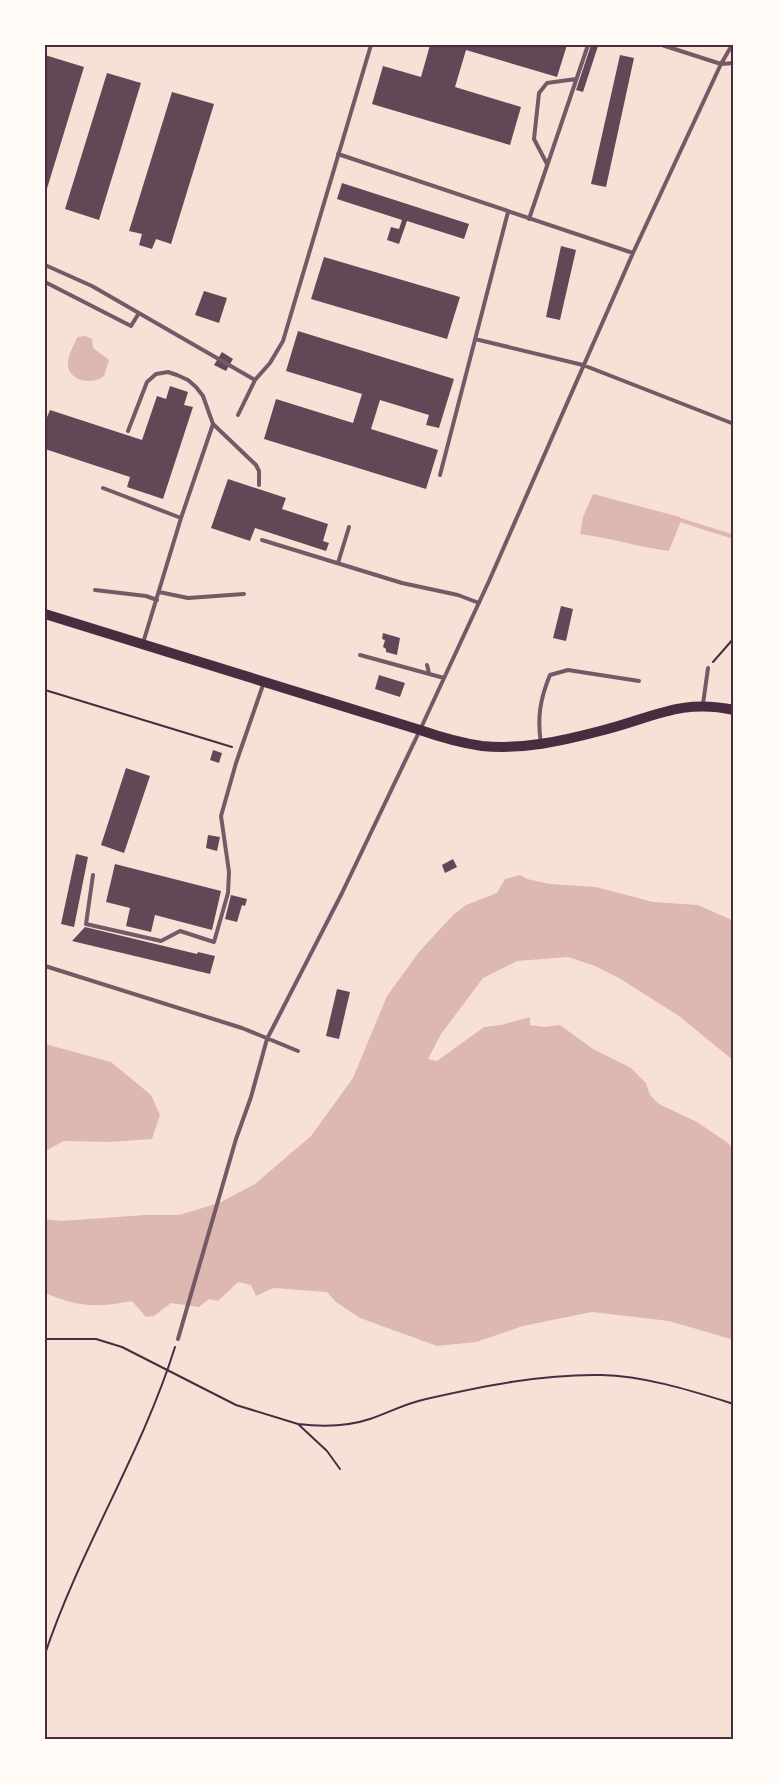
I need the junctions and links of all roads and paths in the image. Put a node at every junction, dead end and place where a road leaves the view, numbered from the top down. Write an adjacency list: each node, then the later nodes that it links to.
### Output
1 (371, 45): 8 (lane)
2 (588, 45): 7 (lane)
3 (662, 45): 6 (lane)
4 (732, 45): 6 (lane)
5 (734, 63): 6 (lane)
6 (721, 64): 12 (lane)
7 (576, 79): 9 (lane); 9 (lane)
8 (338, 154): 10 (lane); 18 (lane)
9 (547, 165): 11 (lane)
10 (508, 212): 11 (lane); 16 (lane)
11 (529, 219): 12 (lane)
12 (633, 253): 17 (lane)
13 (45, 265): 15 (lane)
14 (45, 282): 15 (lane)
15 (139, 313): 18 (lane)
16 (476, 339): 17 (lane); 23 (lane)
17 (583, 365): 20 (lane); 34 (lane)
18 (255, 380): 19 (lane)
19 (238, 415)
20 (734, 423)
21 (213, 424): 22 (lane); 24 (lane); 26 (lane)
22 (128, 431)
23 (440, 475)
24 (259, 485)
25 (103, 488): 26 (lane)
26 (181, 518): 31 (lane)
27 (349, 527): 29 (lane)
28 (262, 540): 29 (lane)
29 (338, 563): 34 (lane)
30 (95, 590): 33 (lane)
31 (159, 592): 32 (lane); 33 (lane)
32 (244, 594)
33 (157, 600): 37 (lane)
34 (479, 603): 42 (lane)
35 (45, 614): 37 (main road)
36 (734, 638): 40 (path)
37 (143, 644): 44 (main road)
38 (360, 655): 41 (lane)
39 (427, 665): 41 (lane)
40 (708, 668): 46 (lane)
41 (429, 673): 42 (lane)
42 (444, 678): 48 (lane)
43 (639, 681): 49 (lane)
44 (264, 682): 48 (main road); 50 (lane)
45 (45, 690): 50 (path)
46 (703, 705): 47 (main road); 49 (main road)
47 (734, 710)
48 (420, 730): 49 (main road); 53 (lane)
49 (541, 744)
50 (241, 750): 51 (lane)
51 (93, 875)
52 (45, 966): 53 (lane)
53 (267, 1039): 54 (lane); 56 (lane)
54 (298, 1051)
55 (45, 1339): 57 (path)
56 (178, 1339): 57 (path)
57 (168, 1369): 59 (path); 61 (path)
58 (734, 1404): 59 (path)
59 (298, 1424): 60 (path)
60 (340, 1469)
61 (45, 1654)

